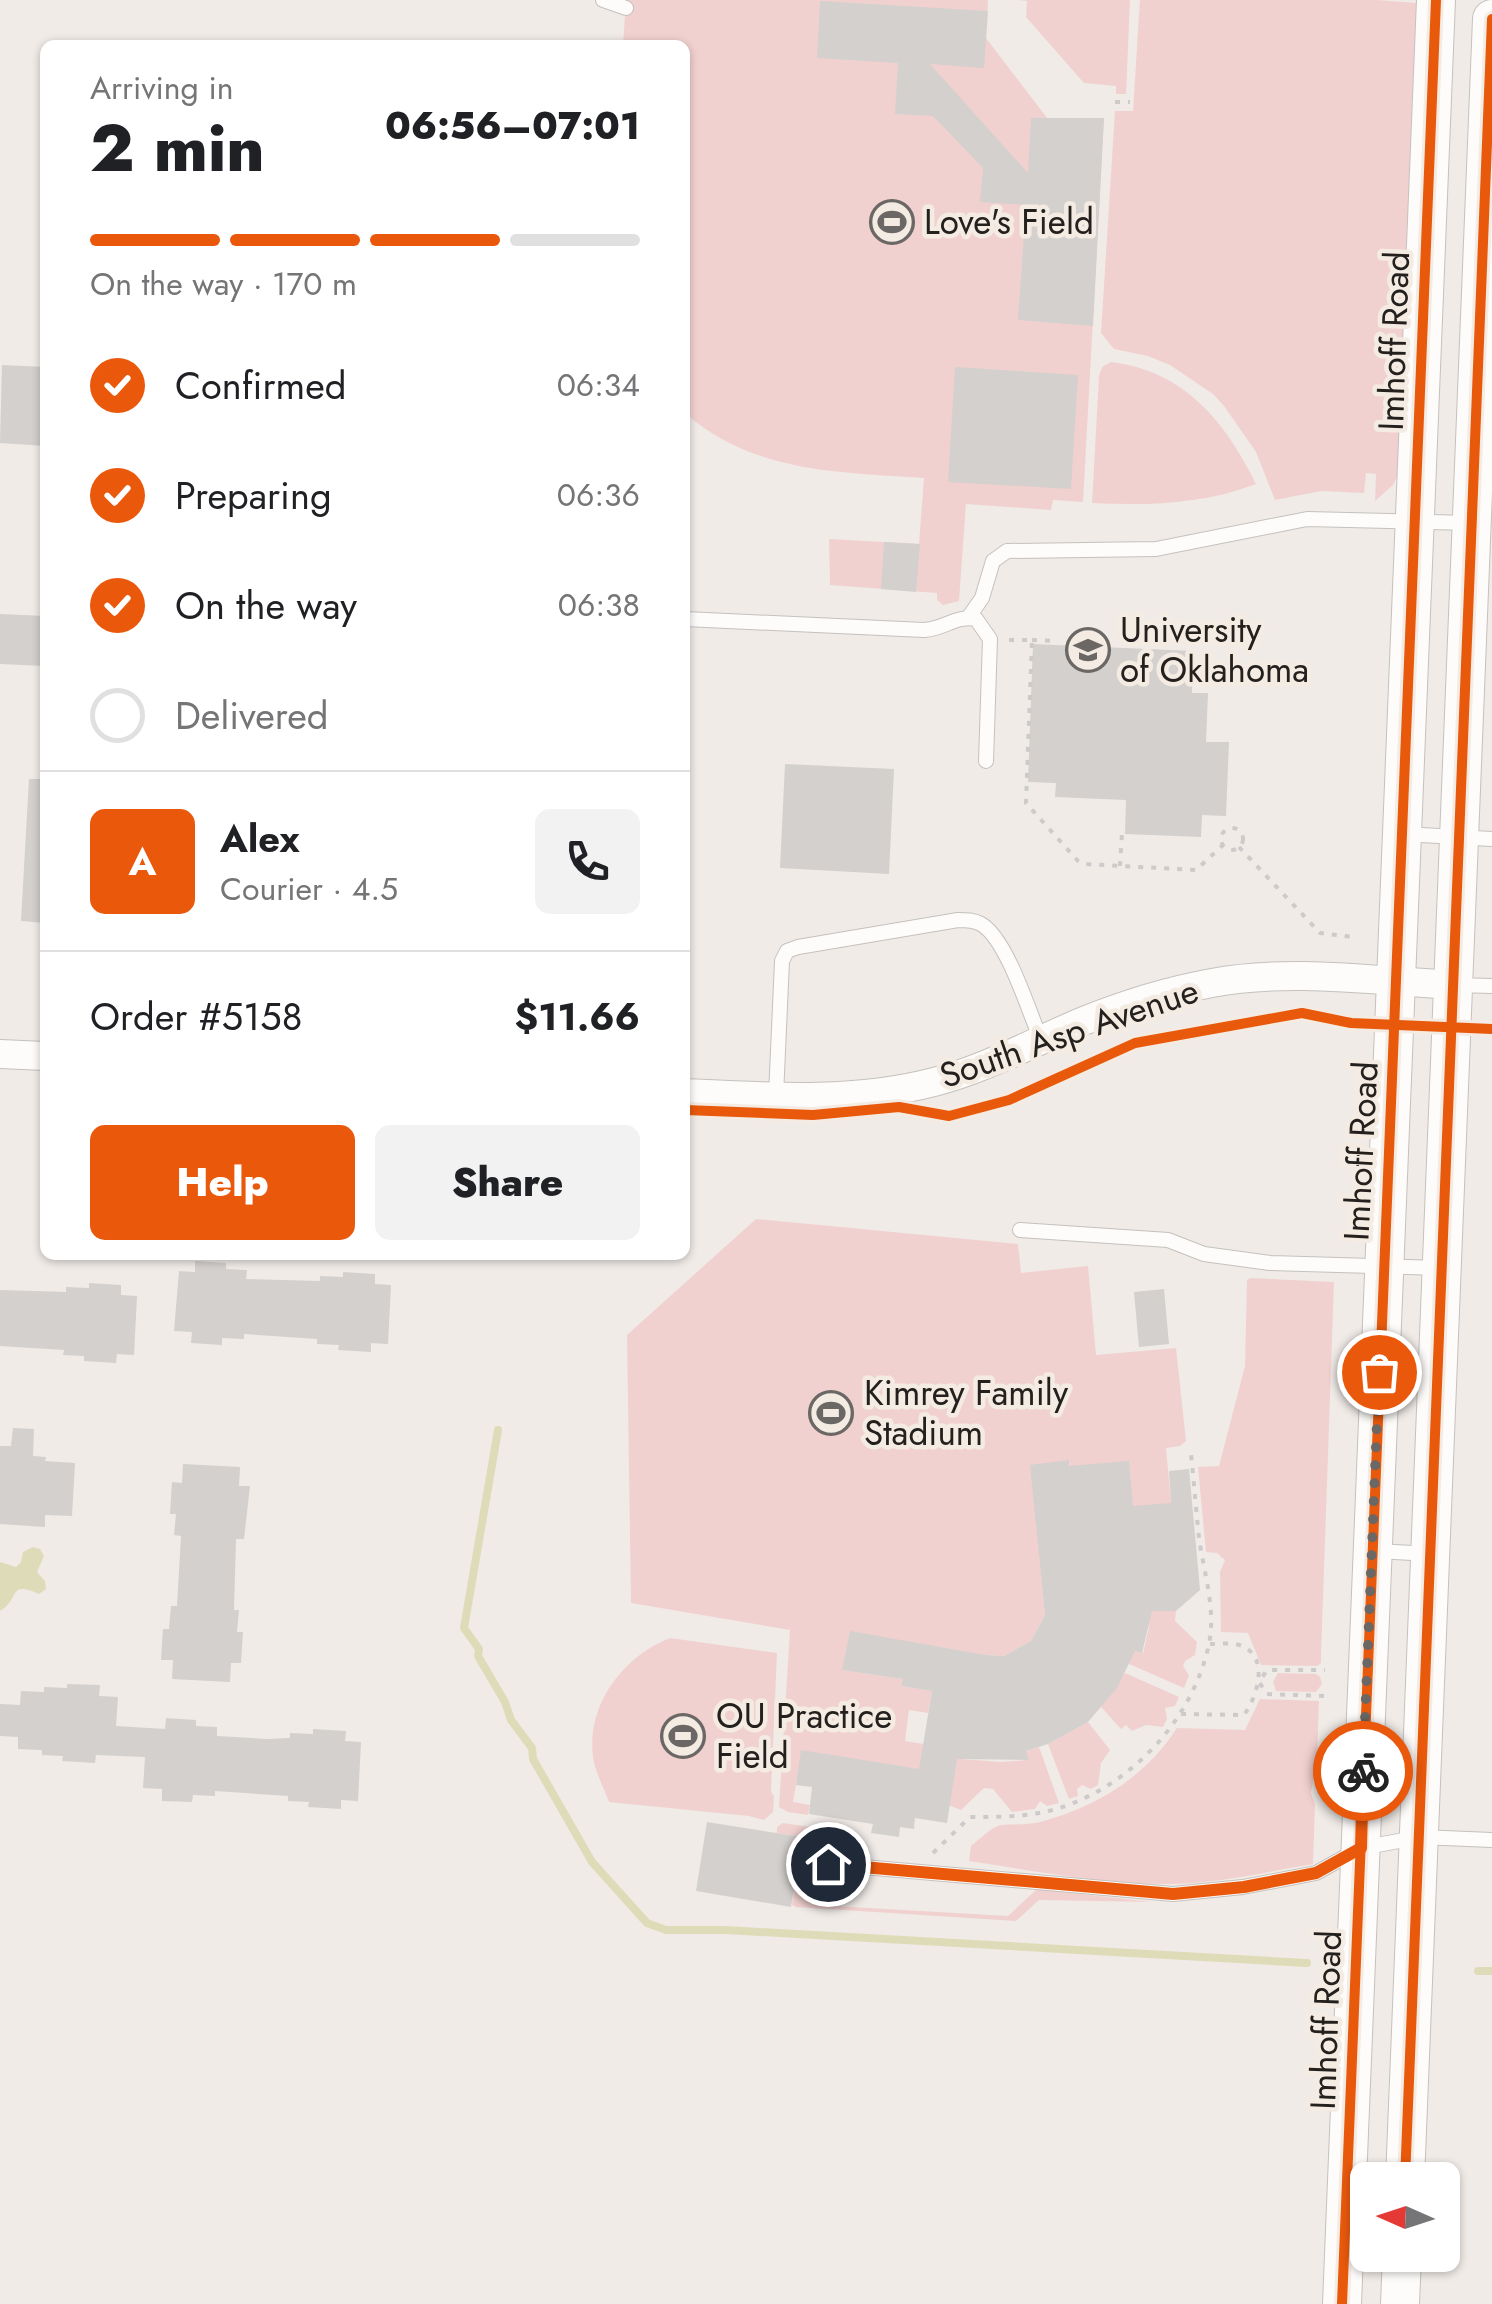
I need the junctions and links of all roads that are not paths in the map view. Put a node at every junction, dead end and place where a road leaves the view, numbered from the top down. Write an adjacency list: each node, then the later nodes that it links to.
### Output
1 (603, 0): 3 (lane)
2 (1436, 0): 5 (main road, Imhoff Road)
3 (626, 8)
4 (1492, 19): 6 (main road)
5 (1413, 521): 6 (lane); 8 (lane); 10 (main road, Imhoff Road)
6 (1472, 523): 11 (main road)
7 (690, 618): 8 (lane)
8 (968, 618): 9 (lane)
9 (986, 761)
10 (1402, 834): 11 (lane); 12 (main road, Imhoff Road)
11 (1476, 838): 13 (main road)
12 (1396, 982): 13 (street, South Asp Avenue); 15 (street, South Asp Avenue); 21 (main road, Imhoff Road)
13 (1454, 985): 14 (lane); 22 (main road)
14 (1492, 986)
15 (1041, 1040): 19 (street, South Asp Avenue); 19 (lane)
16 (0, 1054): 17 (street)
17 (40, 1056)
18 (690, 1093): 19 (street, South Asp Avenue)
19 (776, 1096)
20 (1020, 1230): 21 (lane)
21 (1384, 1268): 22 (lane); 23 (main road, Imhoff Road)
22 (1442, 1268): 24 (main road)
23 (1373, 1551): 24 (lane); 27 (main road, Imhoff Road)
24 (1431, 1554): 25 (main road)
25 (1420, 1836): 26 (lane); 27 (lane); 29 (main road)
26 (1492, 1840)
27 (1361, 1848): 28 (lane); 31 (main road, Imhoff Road)
28 (828, 1864)
29 (1405, 2162)
30 (1401, 2272): 32 (main road)
31 (1342, 2304)
32 (1400, 2304)

